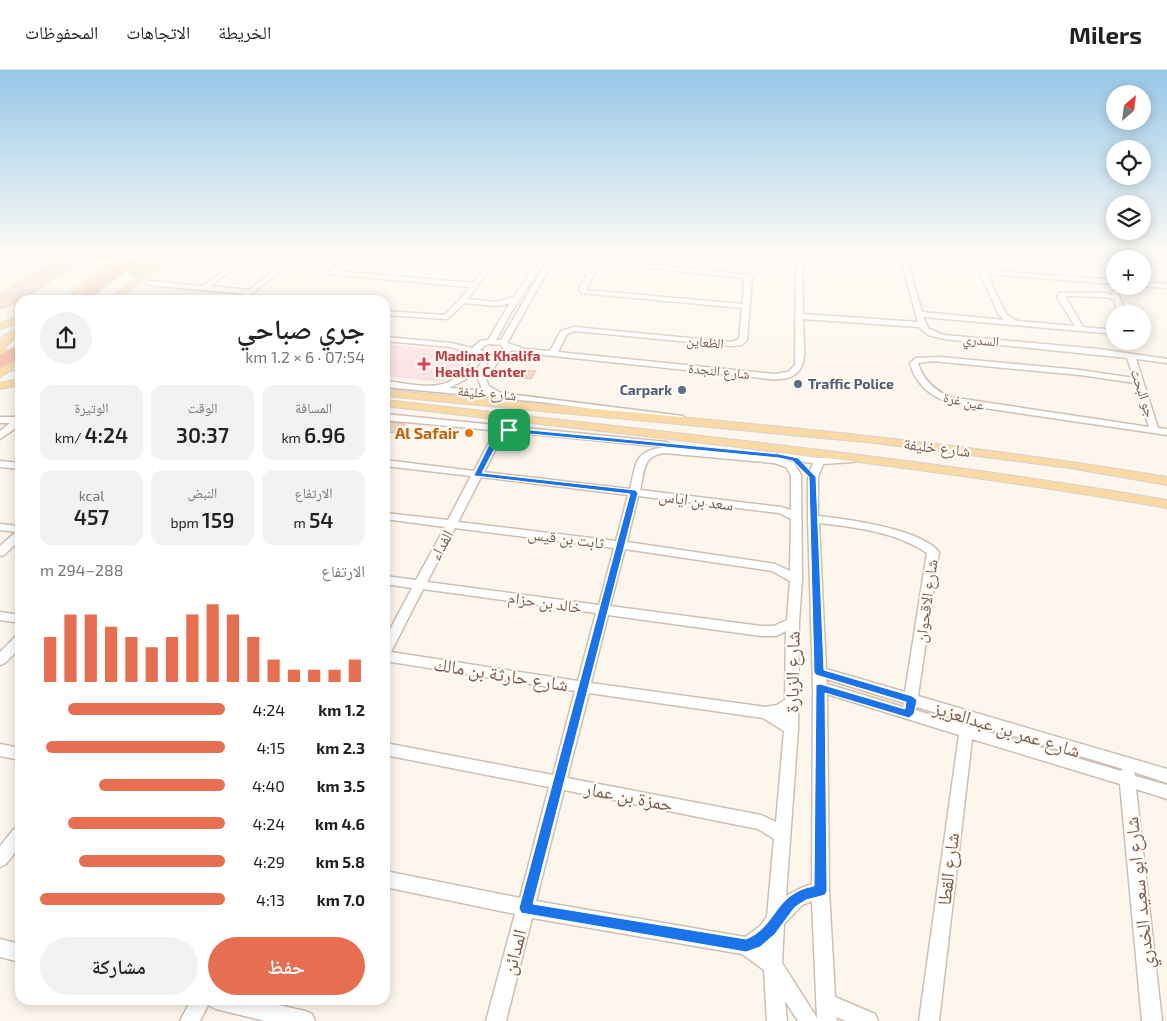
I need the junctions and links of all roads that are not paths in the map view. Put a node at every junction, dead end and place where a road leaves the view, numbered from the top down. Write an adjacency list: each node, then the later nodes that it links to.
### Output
1 (514, 300): 11 (street)
2 (516, 300): 13 (street)
3 (530, 300): 29 (street)
4 (681, 300): 12 (street)
5 (747, 300): 12 (street, الظعاين)
6 (798, 300): 16 (street, شارع النجدة)
7 (915, 300): 15 (street)
8 (993, 300): 17 (street)
9 (1063, 300): 22 (street)
10 (462, 301): 11 (street); 14 (street)
11 (497, 304): 13 (street)
12 (746, 306): 30 (street, الظعاين)
13 (508, 311): 26 (street)
14 (390, 313)
15 (919, 314): 17 (street); 19 (street)
16 (798, 316): 19 (street, السدري); 30 (street, شارع النجدة)
17 (1000, 318): 22 (street)
18 (15, 321): 20 (main road)
19 (922, 325): 31 (street, السدري)
20 (0, 326)
21 (15, 328): 24 (main road)
22 (1080, 328): 23 (street)
23 (1106, 331)
24 (4, 337): 32 (main road)
25 (390, 339): 28 (street)
26 (491, 342): 28 (street); 29 (street)
27 (15, 345): 32 (highway)
28 (479, 350): 29 (street); 39 (street)
29 (504, 350): 30 (street, شارع النجدة); 41 (street)
30 (553, 354)
31 (1131, 356): 33 (street, السدري); 35 (street, جو البحث)
32 (6, 357): 34 (main road)
33 (1167, 361)
34 (0, 374)
35 (1139, 381): 51 (street, جو البحث); 51 (street, عين غرة)
36 (15, 383): 38 (main road)
37 (390, 384): 39 (street, شارع خليفة)
38 (0, 386)
39 (437, 389): 41 (street, شارع خليفة)
40 (390, 394): 47 (main road, شارع خليفة)
41 (500, 395): 47 (street, شارع خليفة)
42 (390, 404): 54 (main road, شارع خليفة)
43 (390, 413): 54 (main road)
44 (390, 418): 49 (street, شارع خليفة)
45 (0, 420): 46 (street)
46 (15, 420)
47 (707, 422): 65 (main road, شارع خليفة)
48 (15, 423): 53 (street)
49 (488, 428): 50 (street, شارع خليفة); 55 (street)
50 (509, 430): 55 (street, الفداء); 58 (street, شارع خليفة)
51 (1154, 430): 52 (street, عين غرة)
52 (1167, 432)
53 (0, 436)
54 (677, 437): 57 (main road, شارع خليفة)
55 (496, 439): 63 (street, الفداء)
56 (650, 452): 66 (street, المدائن); 69 (street, شارع الزبارة)
57 (860, 458): 59 (street, شارع خليفة); 67 (main road, شارع خليفة)
58 (795, 459): 59 (street, شارع خليفة); 64 (street)
59 (819, 461): 64 (street, شارع الزبارة)
60 (0, 464): 62 (street)
61 (390, 464): 63 (street, سعد بن اياس)
62 (15, 466)
63 (478, 475): 66 (street, سعد بن اياس); 71 (street, الفداء)
64 (813, 477): 70 (street, شارع الزبارة)
65 (1167, 481)
66 (635, 493): 69 (street, سعد بن اياس); 75 (street, المدائن)
67 (1167, 504)
68 (390, 517): 71 (street, ثابت بن قيس)
69 (796, 517): 77 (street, شارع الزبارة)
70 (813, 519): 90 (street, شارع الزبارة); 94 (street, شارع الاقحوان)
71 (451, 524): 75 (street, ثابت بن قيس); 81 (street, الفداء)
72 (0, 527): 73 (street)
73 (15, 528)
74 (15, 538): 76 (street)
75 (620, 545): 78 (street, ثابت بن قيس); 82 (street, المدائن)
76 (0, 552)
77 (796, 560): 78 (street); 79 (street, شارع الزبارة)
78 (776, 568): 79 (street)
79 (796, 579): 85 (street, شارع الزبارة)
80 (390, 581): 81 (street, خالد بن حزام)
81 (420, 585): 82 (street, خالد بن حزام); 86 (street, الفداء)
82 (604, 610): 85 (street, خالد بن حزام); 91 (street, المدائن)
83 (0, 616): 84 (street)
84 (15, 619)
85 (793, 622): 93 (street, شارع الزبارة)
86 (390, 642)
87 (15, 645): 89 (street)
88 (390, 657): 91 (street, شارع حارثة بن مالك)
89 (0, 660)
90 (819, 672): 92 (street, شارع الزبارة); 94 (street, شارع عمر بن عبدالعزيز)
91 (584, 687): 95 (street, شارع حارثة بن مالك); 103 (street, المدائن)
92 (820, 688): 94 (street, شارع عمر بن عبدالعزيز); 109 (street, شارع الزبارة)
93 (791, 703): 95 (street, شارع حارثة بن مالك); 97 (street, شارع الزبارة)
94 (910, 707): 96 (street, شارع عمر بن عبدالعزيز)
95 (765, 713): 97 (street, شارع حارثة بن مالك)
96 (967, 724): 101 (street, شارع عمر بن عبدالعزيز); 125 (street, شارع القطا)
97 (791, 729): 105 (street, شارع الزبارة)
98 (0, 750): 100 (street)
99 (390, 750): 103 (street, حمزة بن عمار)
100 (15, 753)
101 (1126, 772): 102 (street, شارع عمر بن عبدالعزيز); 104 (street, شارع عمر بن عبدالعزيز); 126 (street, شارع ابو سعيد الخدري)
102 (1167, 776)
103 (559, 782): 105 (street, حمزة بن عمار); 110 (street, المدائن)
104 (1167, 792)
105 (782, 835): 111 (street, شارع الزبارة)
106 (15, 840): 107 (street)
107 (0, 859)
108 (390, 880): 110 (street)
109 (820, 891): 111 (street); 118 (street, شارع الزبارة)
110 (526, 908): 112 (street); 121 (street, المدائن)
111 (776, 922): 112 (street); 115 (street, شارع الزبارة)
112 (746, 946): 115 (street)
113 (0, 948): 114 (street)
114 (15, 952)
115 (773, 965): 122 (street, شارع الزبارة); 123 (street)
116 (198, 1005): 119 (street)
117 (237, 1005): 120 (street)
118 (827, 1012): 124 (street)
119 (190, 1021)
120 (305, 1021)
121 (496, 1021)
122 (777, 1021)
123 (809, 1021)
124 (868, 1021)
125 (929, 1021)
126 (1152, 1021)

